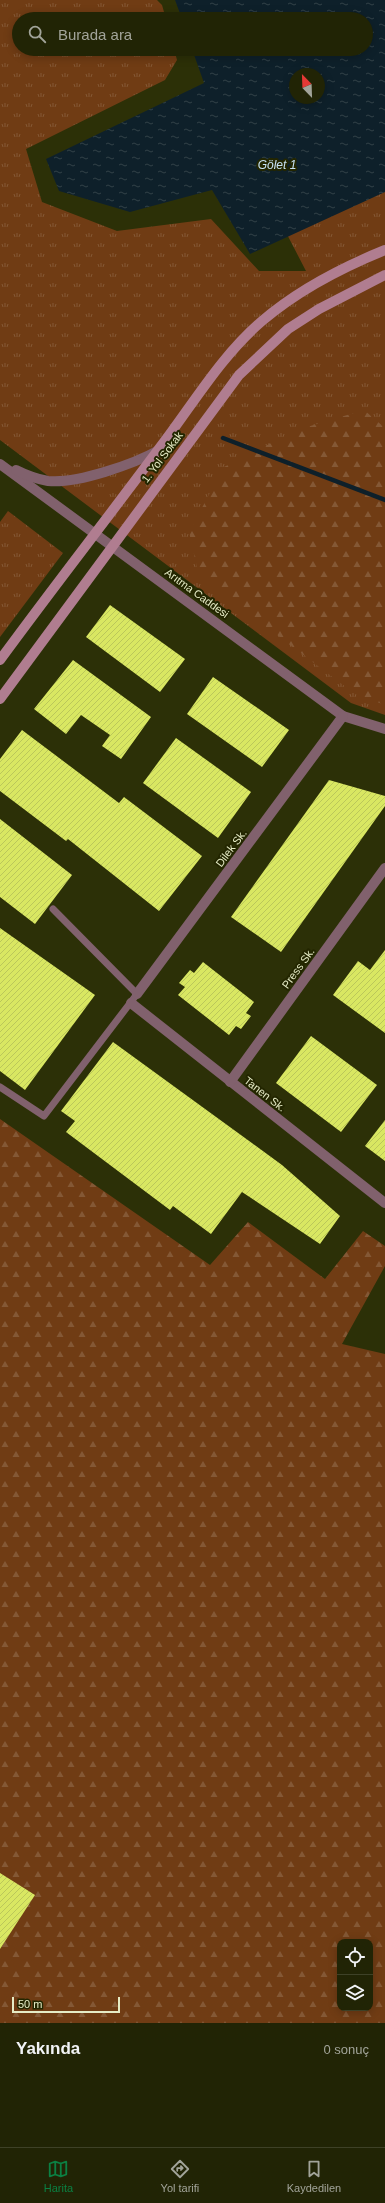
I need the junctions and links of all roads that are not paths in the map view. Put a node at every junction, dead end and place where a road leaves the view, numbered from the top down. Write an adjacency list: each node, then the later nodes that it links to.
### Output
1 (385, 250): 3 (main road, 1. Yol Sokak)
2 (385, 275): 6 (main road, 1. Yol Sokak)
3 (159, 450): 4 (street); 5 (main road, 1. Yol Sokak)
4 (0, 463): 5 (street, Arıtma Caddesi)
5 (93, 534): 6 (street, Arıtma Caddesi); 7 (main road, 1. Yol Sokak)
6 (112, 545): 8 (main road, 1. Yol Sokak); 9 (street, Arıtma Caddesi)
7 (0, 660)
8 (0, 699)
9 (343, 716): 10 (street, Arıtma Caddesi); 13 (street, Dilek Sk.)
10 (385, 729)
11 (385, 868): 15 (street, Press Sk.)
12 (52, 909): 13 (lane)
13 (137, 994): 14 (lane)
14 (131, 1003): 15 (street, Tanen Sk.); 16 (lane)
15 (230, 1082): 17 (street, Tanen Sk.)
16 (0, 1086)
17 (385, 1203)

